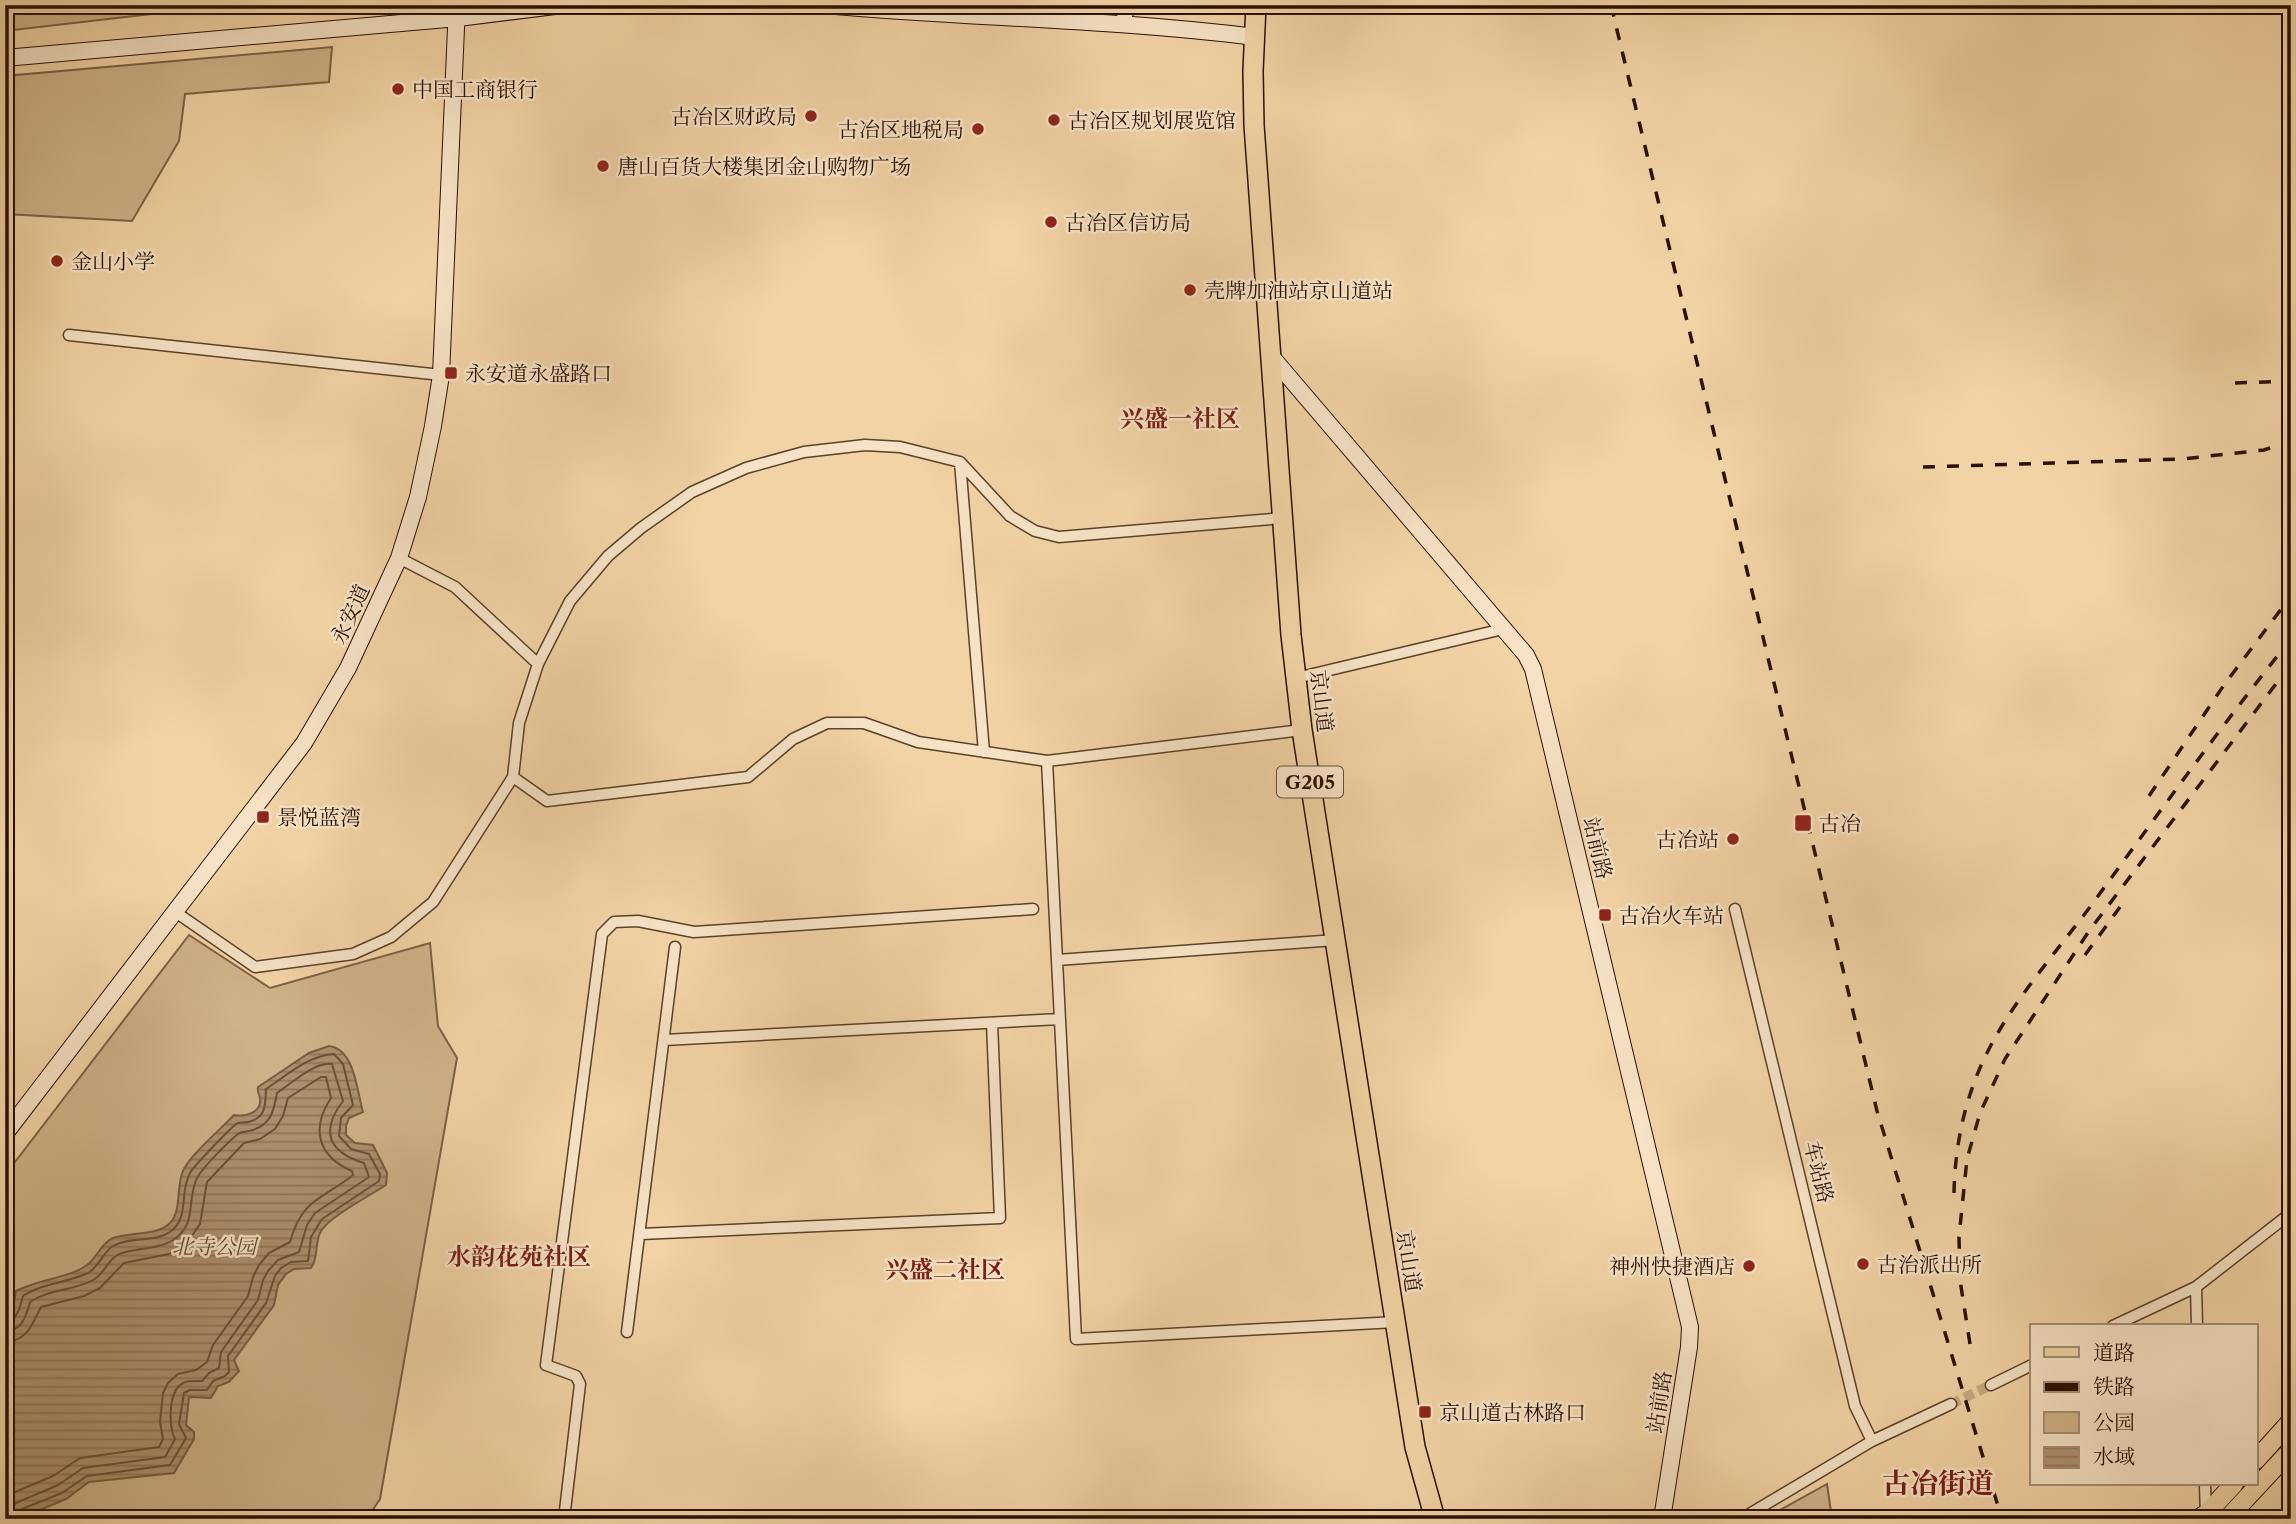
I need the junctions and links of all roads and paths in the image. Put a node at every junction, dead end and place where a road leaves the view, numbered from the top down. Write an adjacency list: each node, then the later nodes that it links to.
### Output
1 (491, 5): 7 (main road)
2 (563, 5): 7 (main road)
3 (823, 5): 8 (main road)
4 (975, 5): 6 (main road)
5 (1256, 5): 8 (highway, 京山道 / G205)
6 (1125, 9): 8 (main road)
7 (457, 11): 9 (main road); 10 (main road); 13 (main road, 永安道)
8 (1255, 31): 12 (highway, 京山道 / G205)
9 (5, 49)
10 (5, 58)
11 (69, 335): 13 (street)
12 (1271, 356): 15 (highway, 京山道 / G205); 17 (main road, 站前路)
13 (441, 375): 16 (main road, 永安道)
14 (960, 462): 15 (street); 18 (street); 21 (street)
15 (1283, 518): 19 (highway, 京山道 / G205)
16 (399, 558): 18 (street); 26 (main road, 永安道)
17 (1503, 629): 19 (street); 55 (main road, 站前路)
18 (538, 664): 23 (street)
19 (1296, 678): 20 (highway, 京山道 / G205)
20 (1302, 730): 22 (street); 27 (highway, 京山道 / G205)
21 (984, 752): 22 (street); 23 (street)
22 (1047, 761): 29 (street)
23 (513, 777): 26 (street)
24 (1033, 909): 53 (street)
25 (1735, 909): 45 (street, 车站路)
26 (174, 911): 33 (main road, 永安道)
27 (1336, 940): 29 (street); 37 (highway, 京山道 / G205)
28 (675, 947): 32 (street)
29 (1058, 960): 30 (street)
30 (1060, 1019): 31 (street); 37 (street)
31 (992, 1023): 32 (street); 35 (street)
32 (664, 1040): 35 (street)
33 (5, 1134)
34 (2291, 1213): 36 (street)
35 (640, 1234): 40 (street)
36 (2196, 1287): 38 (street); 39 (street)
37 (1396, 1322): 54 (highway, 京山道 / G205)
38 (2117, 1324)
39 (2197, 1324)
40 (627, 1332)
41 (2030, 1366): 42 (street)
42 (1991, 1385)
43 (1951, 1404): 45 (street)
44 (2291, 1421): 47 (main road)
45 (1872, 1441): 56 (street)
46 (2291, 1450): 51 (main road)
47 (2258, 1458)
48 (2205, 1486): 52 (street)
49 (2232, 1486): 52 (main road)
50 (2258, 1486): 57 (main road)
51 (2258, 1486)
52 (2203, 1517)
53 (564, 1519)
54 (1435, 1519)
55 (1662, 1519)
56 (1741, 1519)
57 (2227, 1519)

